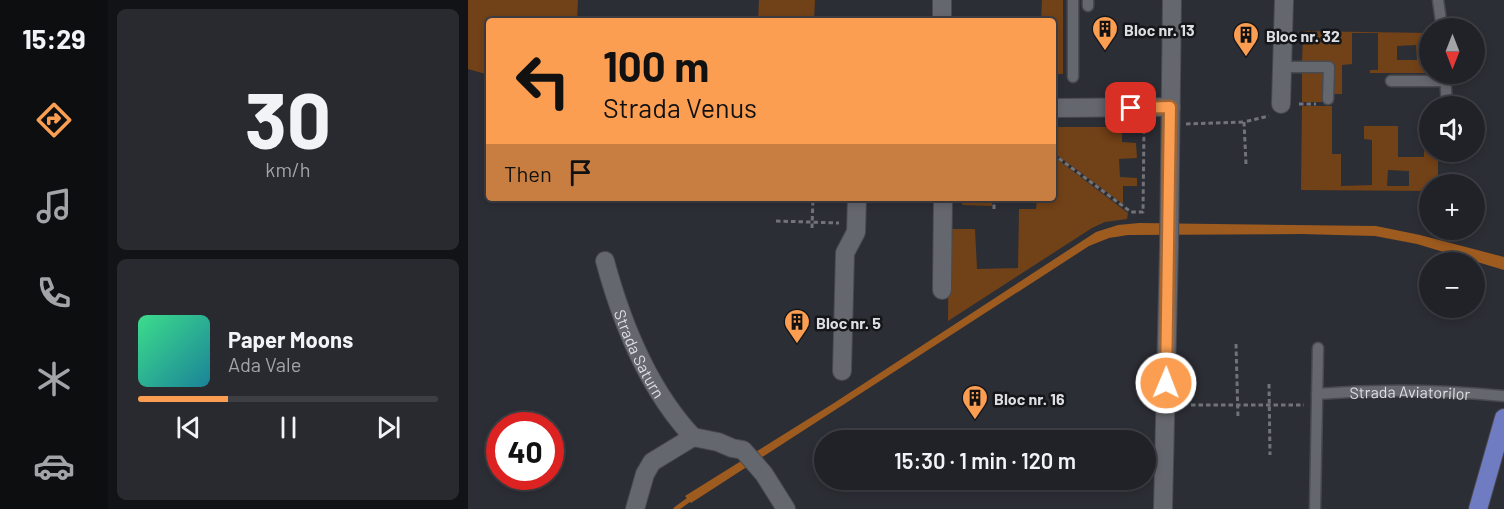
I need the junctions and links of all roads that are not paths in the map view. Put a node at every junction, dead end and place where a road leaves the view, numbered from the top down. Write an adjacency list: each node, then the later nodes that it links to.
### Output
1 (942, 0): 6 (street)
2 (1073, 0): 9 (lane)
3 (1172, 0): 14 (street)
4 (1284, 0): 8 (street)
5 (1438, 0): 7 (lane)
6 (942, 18)
7 (1441, 18)
8 (1282, 67): 12 (lane); 13 (street)
9 (1073, 77)
10 (1419, 79): 11 (lane)
11 (1391, 81)
12 (1328, 99)
13 (1281, 104)
14 (1170, 107): 15 (street); 28 (street)
15 (1056, 108)
16 (857, 201): 21 (street)
17 (943, 201): 19 (street)
18 (605, 261): 25 (street, Strada Saturn)
19 (942, 290)
20 (1318, 348): 22 (lane)
21 (842, 371)
22 (1317, 394): 23 (lane, Strada Aviatorilor); 29 (lane)
23 (1504, 396)
24 (1504, 418): 30 (main road)
25 (693, 437): 26 (street); 27 (street)
26 (635, 509)
27 (786, 509)
28 (1163, 509)
29 (1315, 509)
30 (1479, 509)

